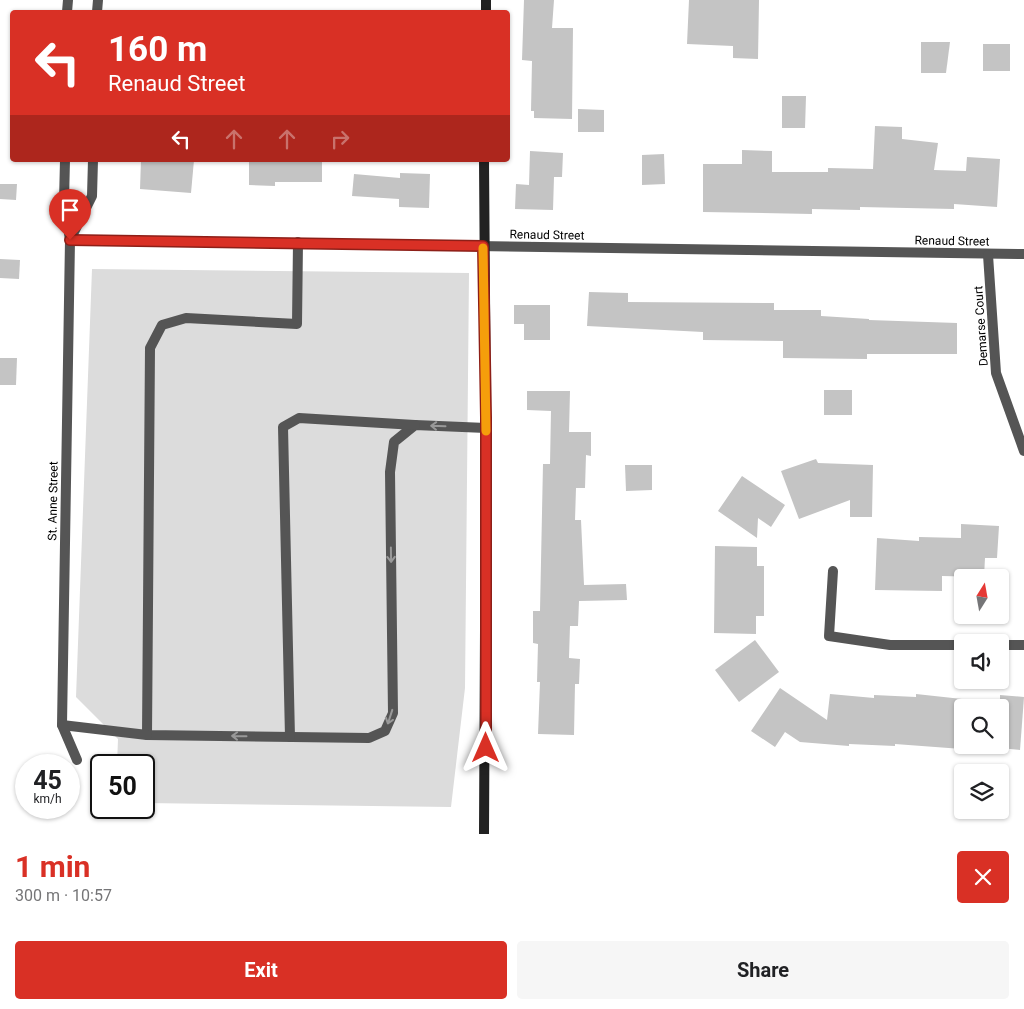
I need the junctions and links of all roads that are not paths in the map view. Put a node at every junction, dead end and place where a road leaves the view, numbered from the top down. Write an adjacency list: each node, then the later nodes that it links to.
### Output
1 (65, 162): 4 (street, St. Anne Street)
2 (93, 162): 4 (street, St. Anne Street)
3 (484, 162): 6 (main road)
4 (70, 240): 5 (street, Renaud Street); 16 (street, St. Anne Street)
5 (298, 242): 6 (street, Renaud Street); 17 (street)
6 (483, 246): 8 (street, Renaud Street); 10 (main road)
7 (1024, 254): 8 (street, Renaud Street)
8 (988, 255): 11 (street, Demarse Court)
9 (415, 425): 10 (street, one-way to 9); 18 (street, one-way to 18); 18 (street)
10 (486, 428): 20 (main road)
11 (1024, 451)
12 (833, 571): 13 (street)
13 (954, 645)
14 (1009, 645): 15 (street)
15 (1024, 645)
16 (62, 725): 17 (street); 19 (street, St. Anne Street)
17 (147, 735): 18 (street, one-way to 17)
18 (290, 737)
19 (74, 754)
20 (484, 834)

